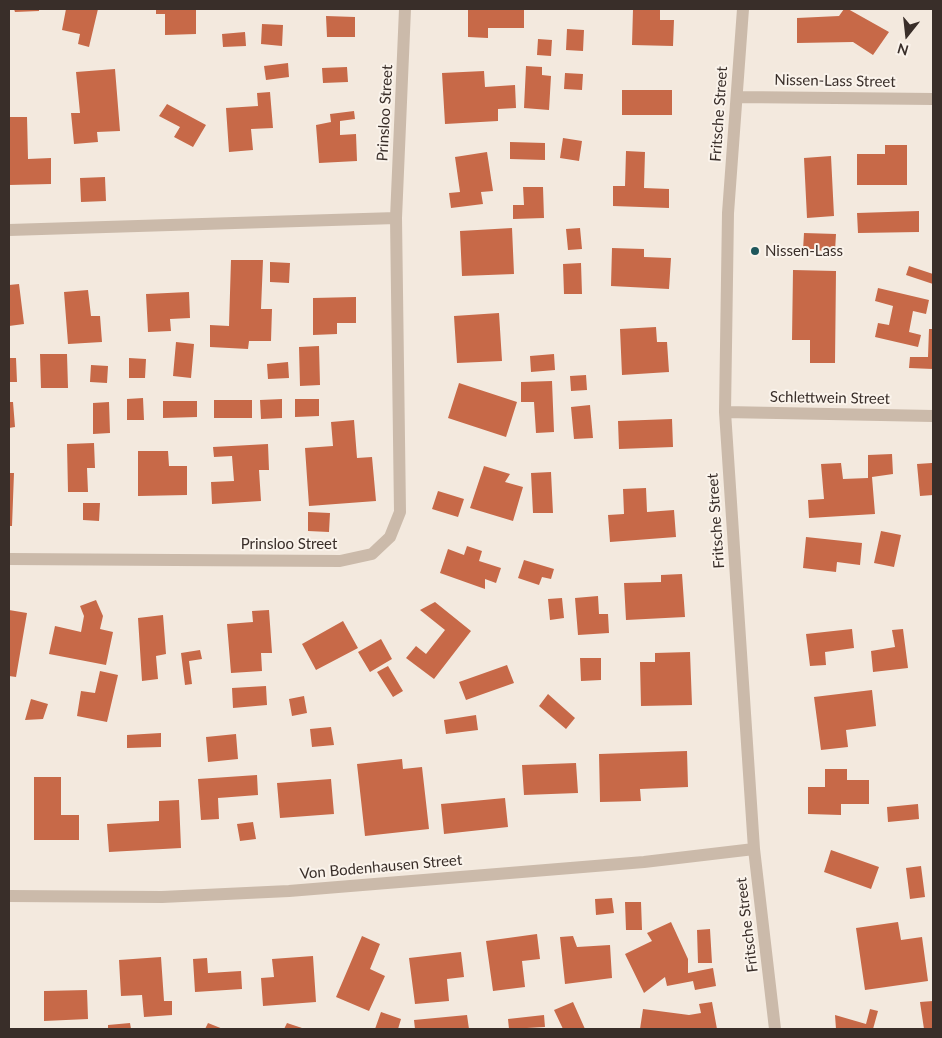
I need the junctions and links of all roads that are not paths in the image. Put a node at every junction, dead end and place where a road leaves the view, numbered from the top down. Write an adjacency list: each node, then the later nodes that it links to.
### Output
1 (405, 9): 5 (street, Prinsloo Street)
2 (742, 9): 3 (street, Fritsche Street)
3 (737, 97): 4 (street, Nissen-Lass Street); 7 (street, Fritsche Street)
4 (933, 99)
5 (396, 218): 6 (street); 9 (street, Prinsloo Street)
6 (9, 230)
7 (725, 412): 8 (street, Schlettwein Street); 10 (street, Fritsche Street)
8 (933, 416)
9 (9, 559)
10 (754, 849): 11 (street, Von Bodenhausen Street); 12 (street, Fritsche Street)
11 (9, 896)
12 (776, 1029)

